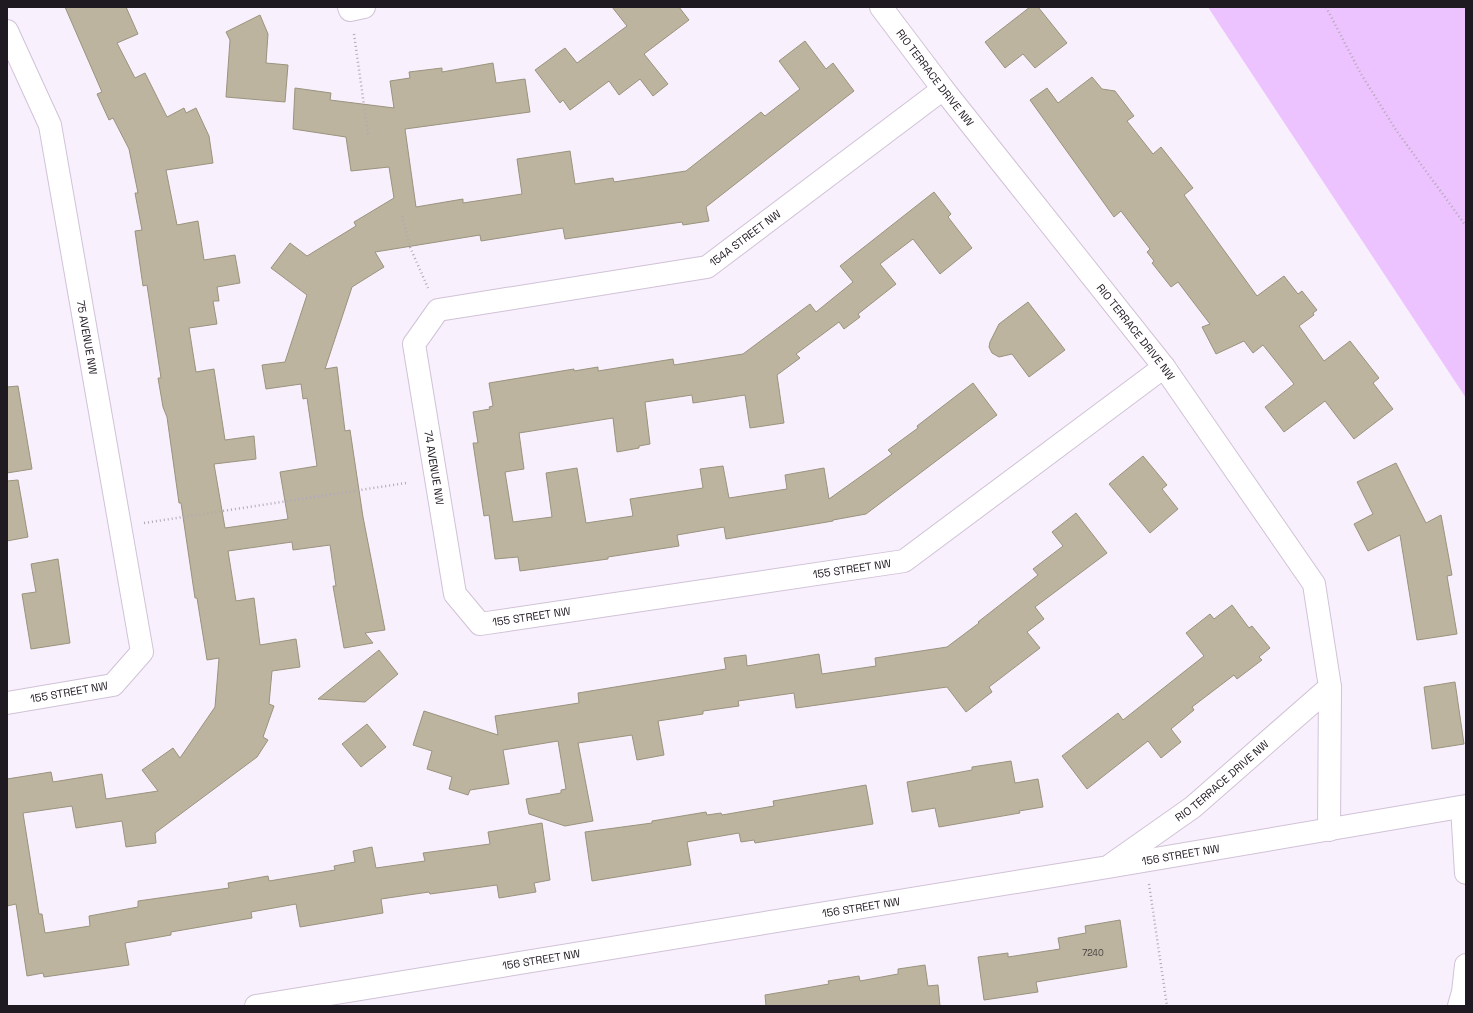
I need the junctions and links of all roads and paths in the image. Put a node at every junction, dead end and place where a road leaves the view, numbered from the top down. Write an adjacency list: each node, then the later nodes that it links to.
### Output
1 (881, 7): 5 (street, RIO TERRACE DRIVE NW)
2 (1326, 7): 8 (path)
3 (354, 8): 6 (path)
4 (7, 31): 14 (street, 75 AVENUE NW)
5 (943, 89): 9 (street, 154A STREET NW); 10 (street, RIO TERRACE DRIVE NW)
6 (368, 134)
7 (402, 216): 9 (path)
8 (1466, 226)
9 (438, 310): 13 (street, 74 AVENUE NW)
10 (1164, 367): 13 (street, 155 STREET NW); 15 (street, RIO TERRACE DRIVE NW)
11 (406, 482): 12 (path)
12 (144, 523)
13 (480, 624)
14 (142, 652): 16 (street, 155 STREET NW)
15 (1330, 687): 18 (street, RIO TERRACE DRIVE NW); 20 (street, RIO TERRACE DRIVE NW)
16 (7, 703)
17 (1464, 807): 18 (street, 156 STREET NW); 21 (street)
18 (1329, 830): 19 (street, 156 STREET NW)
19 (1146, 861): 20 (street, 156 STREET NW); 24 (path)
20 (1108, 867): 23 (street, 156 STREET NW)
21 (1466, 874)
22 (1466, 965): 25 (street)
23 (256, 1006)
24 (1166, 1006)
25 (1458, 1006)

